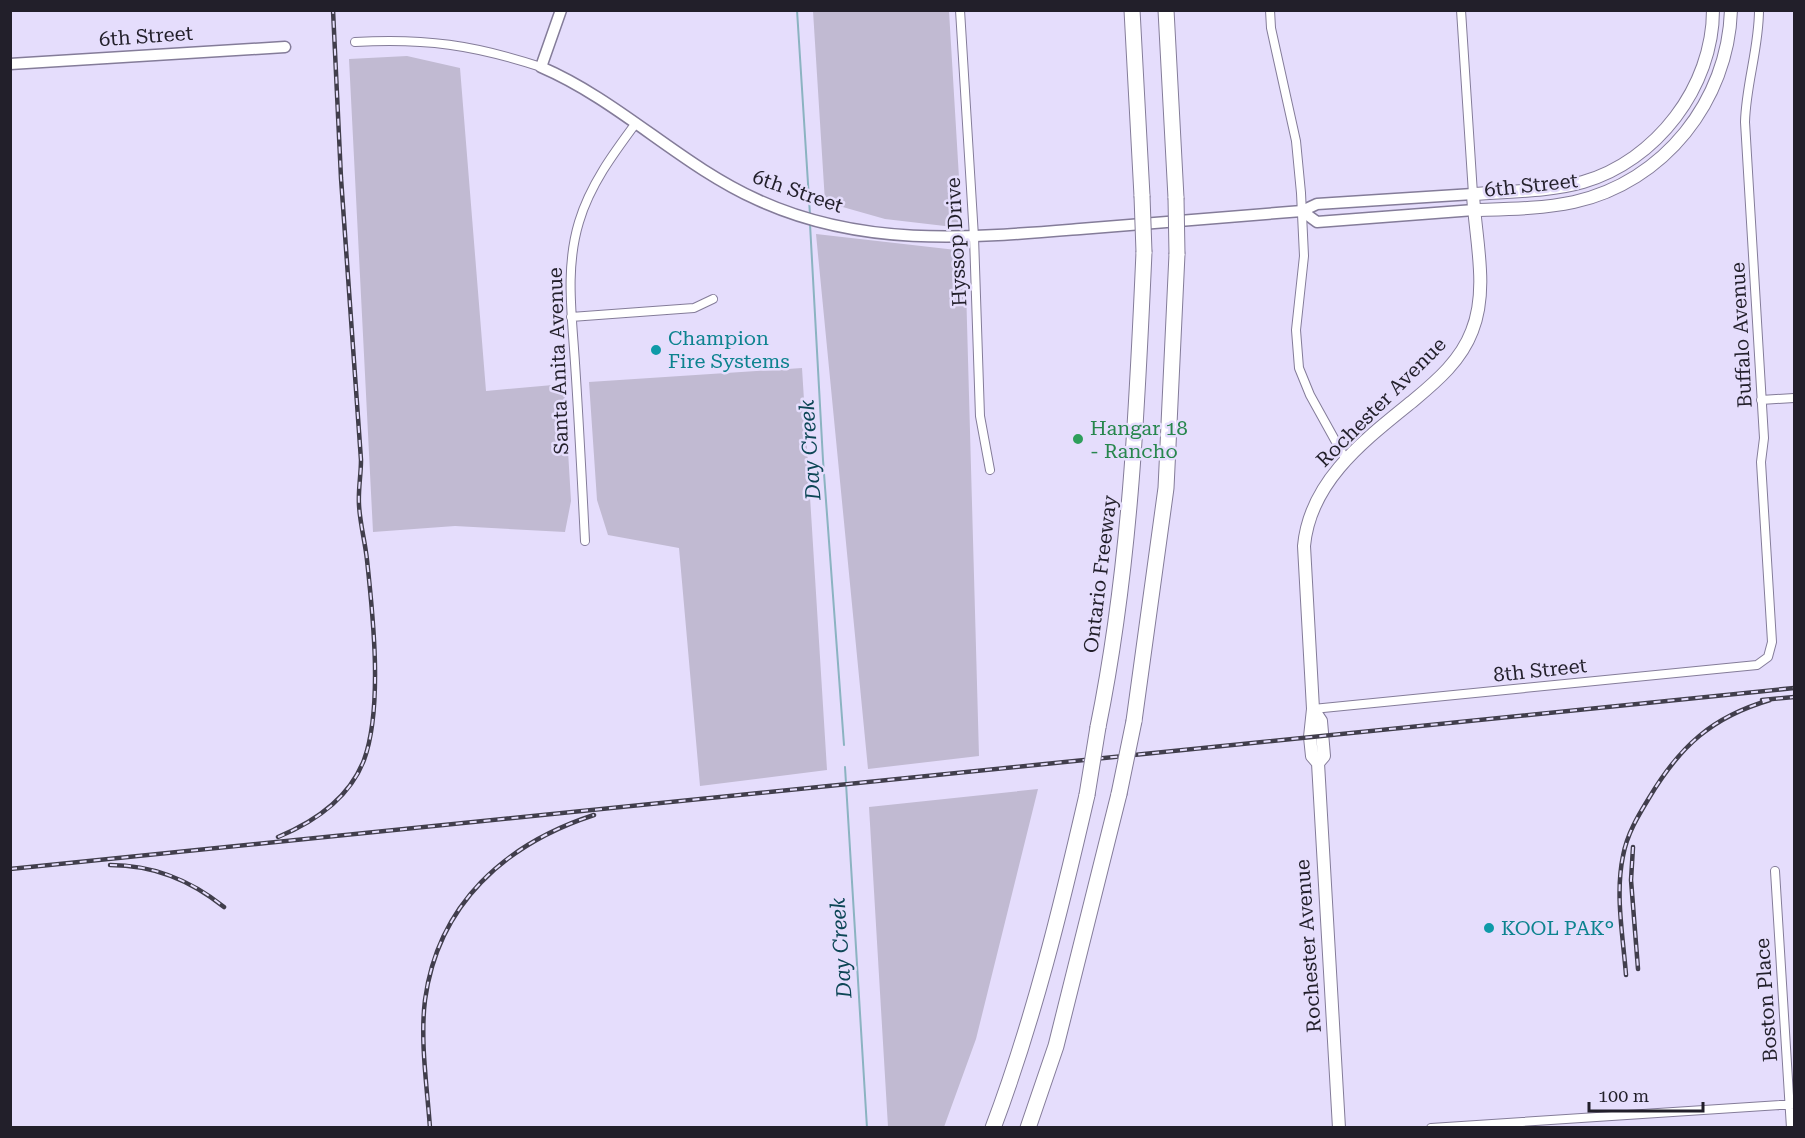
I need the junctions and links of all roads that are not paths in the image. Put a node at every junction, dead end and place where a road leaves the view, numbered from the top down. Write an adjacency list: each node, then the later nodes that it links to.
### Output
1 (561, 10): 13 (street)
2 (960, 10): 18 (street, Hyssop Drive)
3 (1132, 10): 30 (highway, Ontario Freeway, bridge)
4 (1166, 10): 31 (highway, bridge)
5 (1270, 10): 17 (street)
6 (1461, 10): 15 (street)
7 (1713, 10): 15 (main road, 6th Street)
8 (1731, 10): 16 (main road, 6th Street)
9 (1759, 10): 22 (street, Buffalo Avenue)
10 (355, 42): 13 (street, 6th Street)
11 (285, 47): 12 (street, 6th Street)
12 (10, 64)
13 (542, 67): 14 (street, 6th Street)
14 (636, 123): 18 (street, 6th Street); 20 (street, Santa Anita Avenue)
15 (1473, 194): 16 (main road, Rochester Avenue); 17 (street, 6th Street)
16 (1474, 210): 17 (street, 6th Street); 23 (main road, Rochester Avenue)
17 (1302, 211): 18 (street, 6th Street); 23 (street)
18 (974, 237): 24 (street, Hyssop Drive)
19 (713, 299): 20 (street)
20 (571, 317): 25 (street, Santa Anita Avenue)
21 (1794, 398): 22 (street)
22 (1761, 400): 26 (street, Buffalo Avenue)
23 (1346, 460): 27 (main road, Rochester Avenue)
24 (990, 470)
25 (585, 541)
26 (1768, 657): 27 (street, 8th Street)
27 (1313, 709): 32 (main road, Rochester Avenue)
28 (1775, 871): 29 (street, Boston Place)
29 (1792, 1104): 33 (street); 34 (street, Boston Place)
30 (993, 1128)
31 (1028, 1128)
32 (1339, 1128)
33 (1431, 1128)
34 (1791, 1128)

